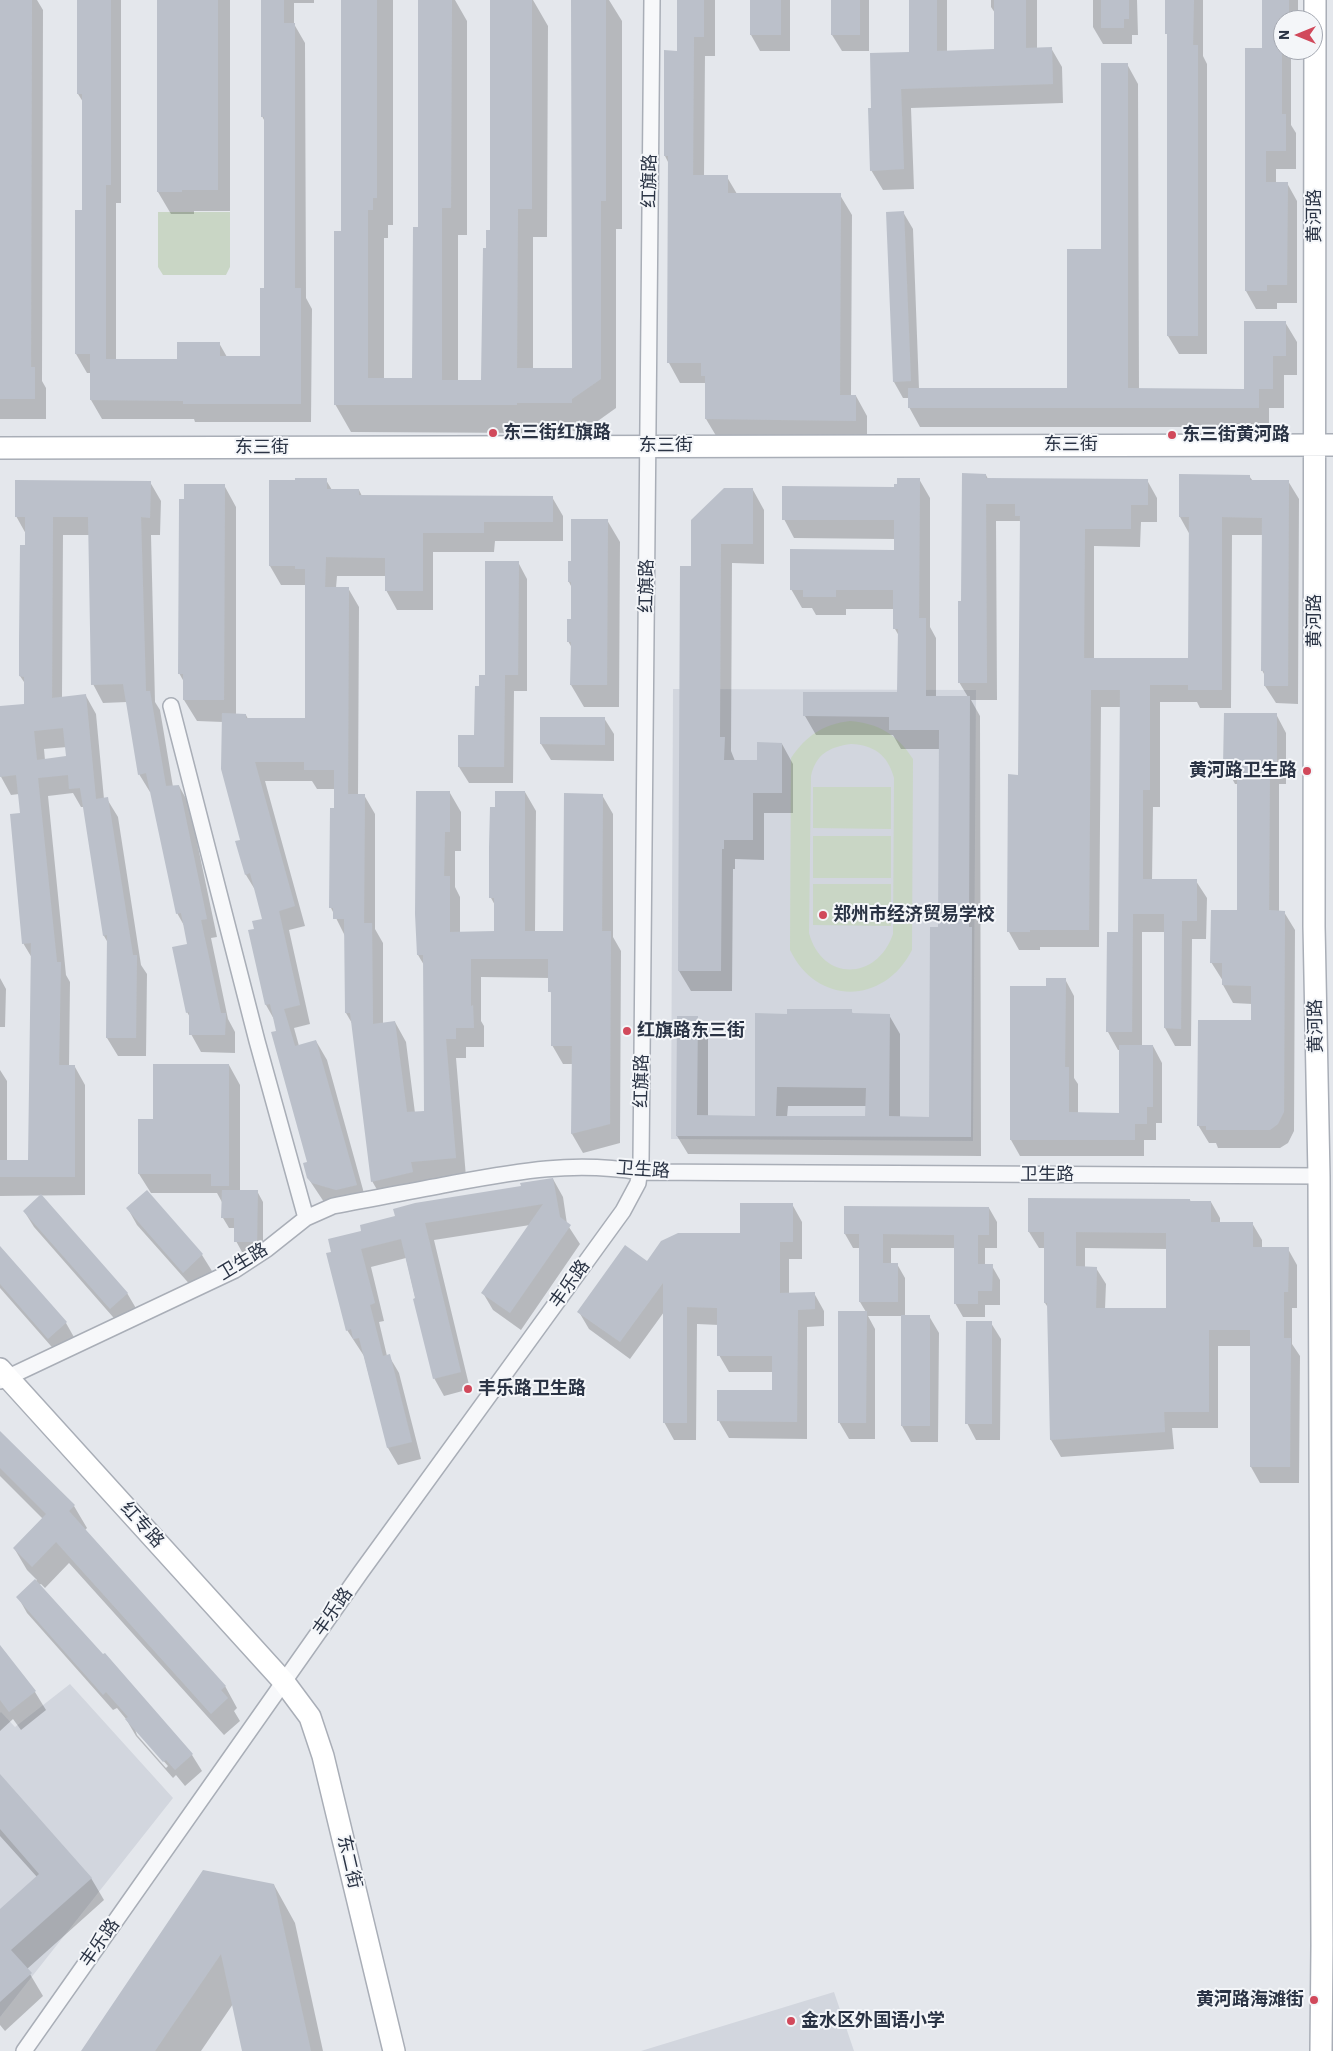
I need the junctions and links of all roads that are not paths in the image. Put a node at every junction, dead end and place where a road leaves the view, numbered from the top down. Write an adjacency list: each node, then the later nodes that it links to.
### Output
1 (652, 0): 4 (street, 红旗路)
2 (1315, 0): 3 (street, 黄河路)
3 (1324, 445): 4 (street, 东三街); 8 (street, 黄河路)
4 (648, 446): 5 (street, 东三街); 7 (street, 红旗路)
5 (0, 448)
6 (171, 706): 9 (street)
7 (640, 1172): 8 (street, 卫生路); 9 (street, 卫生路); 11 (street, 丰乐路)
8 (1326, 1176): 14 (street, 黄河路)
9 (306, 1218): 10 (street, 卫生路)
10 (3, 1375): 11 (street, 红专路)
11 (284, 1682): 12 (street, 丰乐路); 13 (street, 东二街)
12 (24, 2051)
13 (394, 2051)
14 (1321, 2051)

